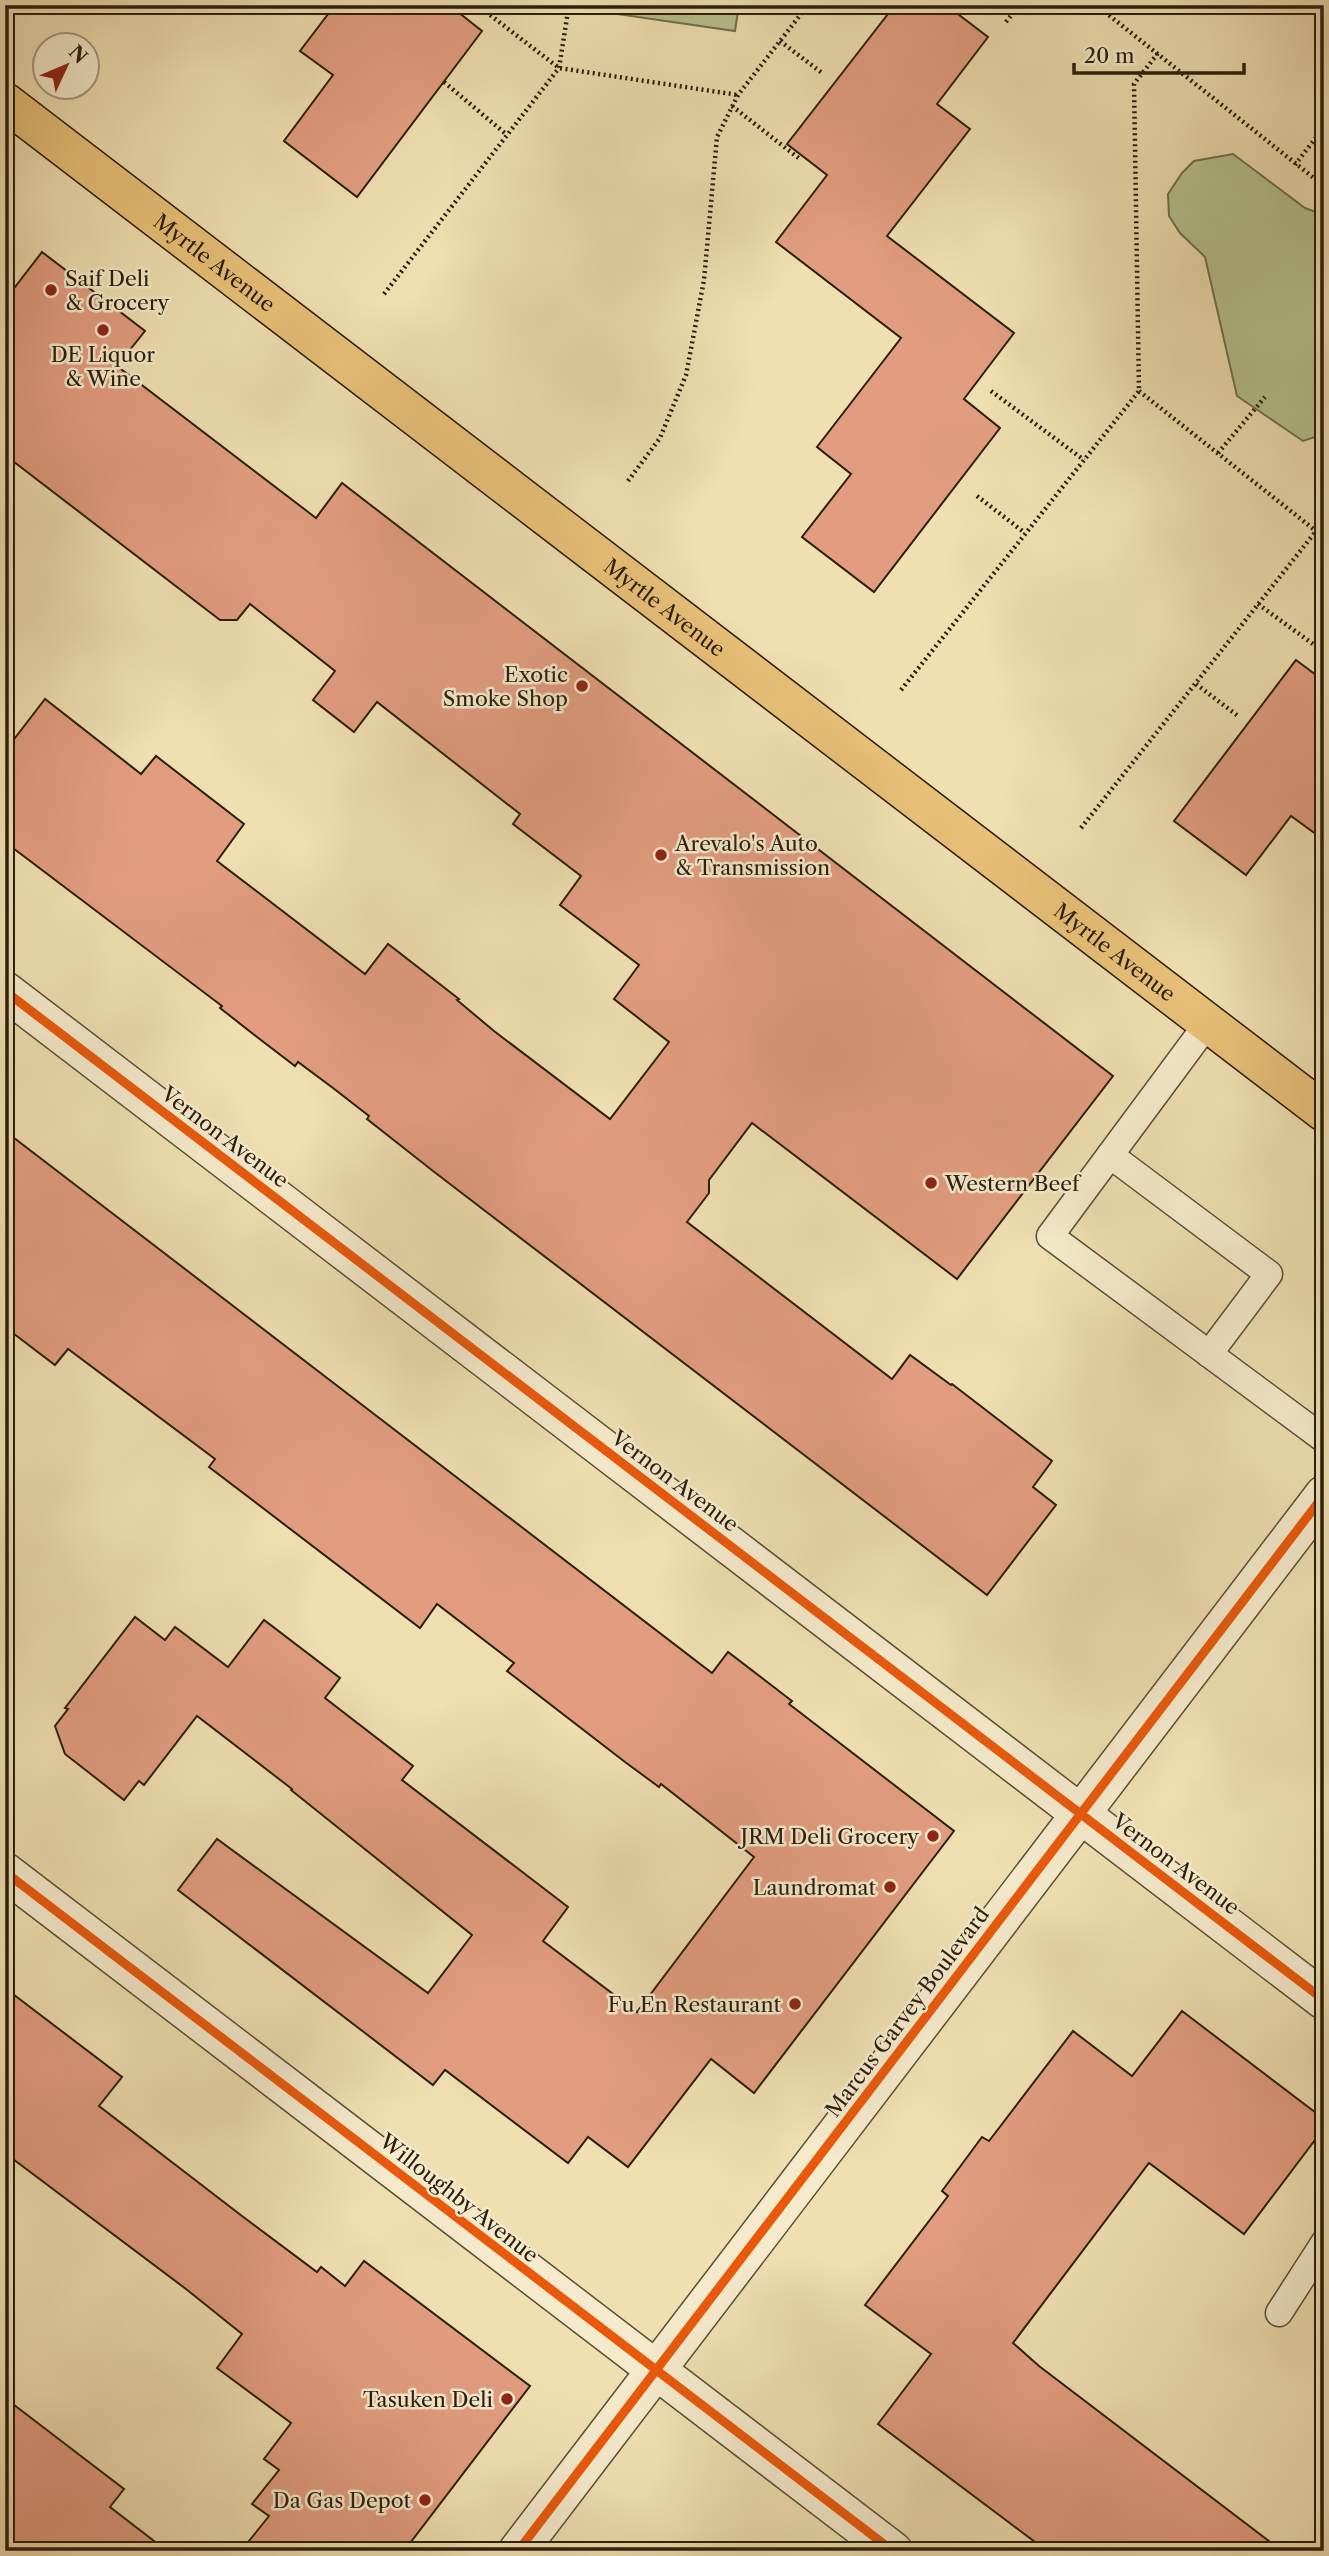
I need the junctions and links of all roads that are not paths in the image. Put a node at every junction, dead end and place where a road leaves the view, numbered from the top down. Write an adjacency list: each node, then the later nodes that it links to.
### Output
1 (5, 102): 3 (main road, Myrtle Avenue)
2 (5, 991): 9 (street, Vernon Avenue)
3 (1208, 1023): 4 (main road, Myrtle Avenue); 5 (lane)
4 (1324, 1112)
5 (1110, 1156): 6 (lane); 6 (lane)
6 (1209, 1354): 7 (lane)
7 (1324, 1439)
8 (1324, 1495): 9 (street, Marcus Garvey Boulevard)
9 (1080, 1814): 11 (street, Vernon Avenue); 14 (street, Marcus Garvey Boulevard)
10 (5, 1872): 14 (street, Willoughby Avenue)
11 (1324, 2000)
12 (1324, 2243): 13 (lane)
13 (1279, 2313)
14 (655, 2371): 15 (street, Marcus Garvey Boulevard); 16 (street, Willoughby Avenue)
15 (517, 2551)
16 (893, 2551)

